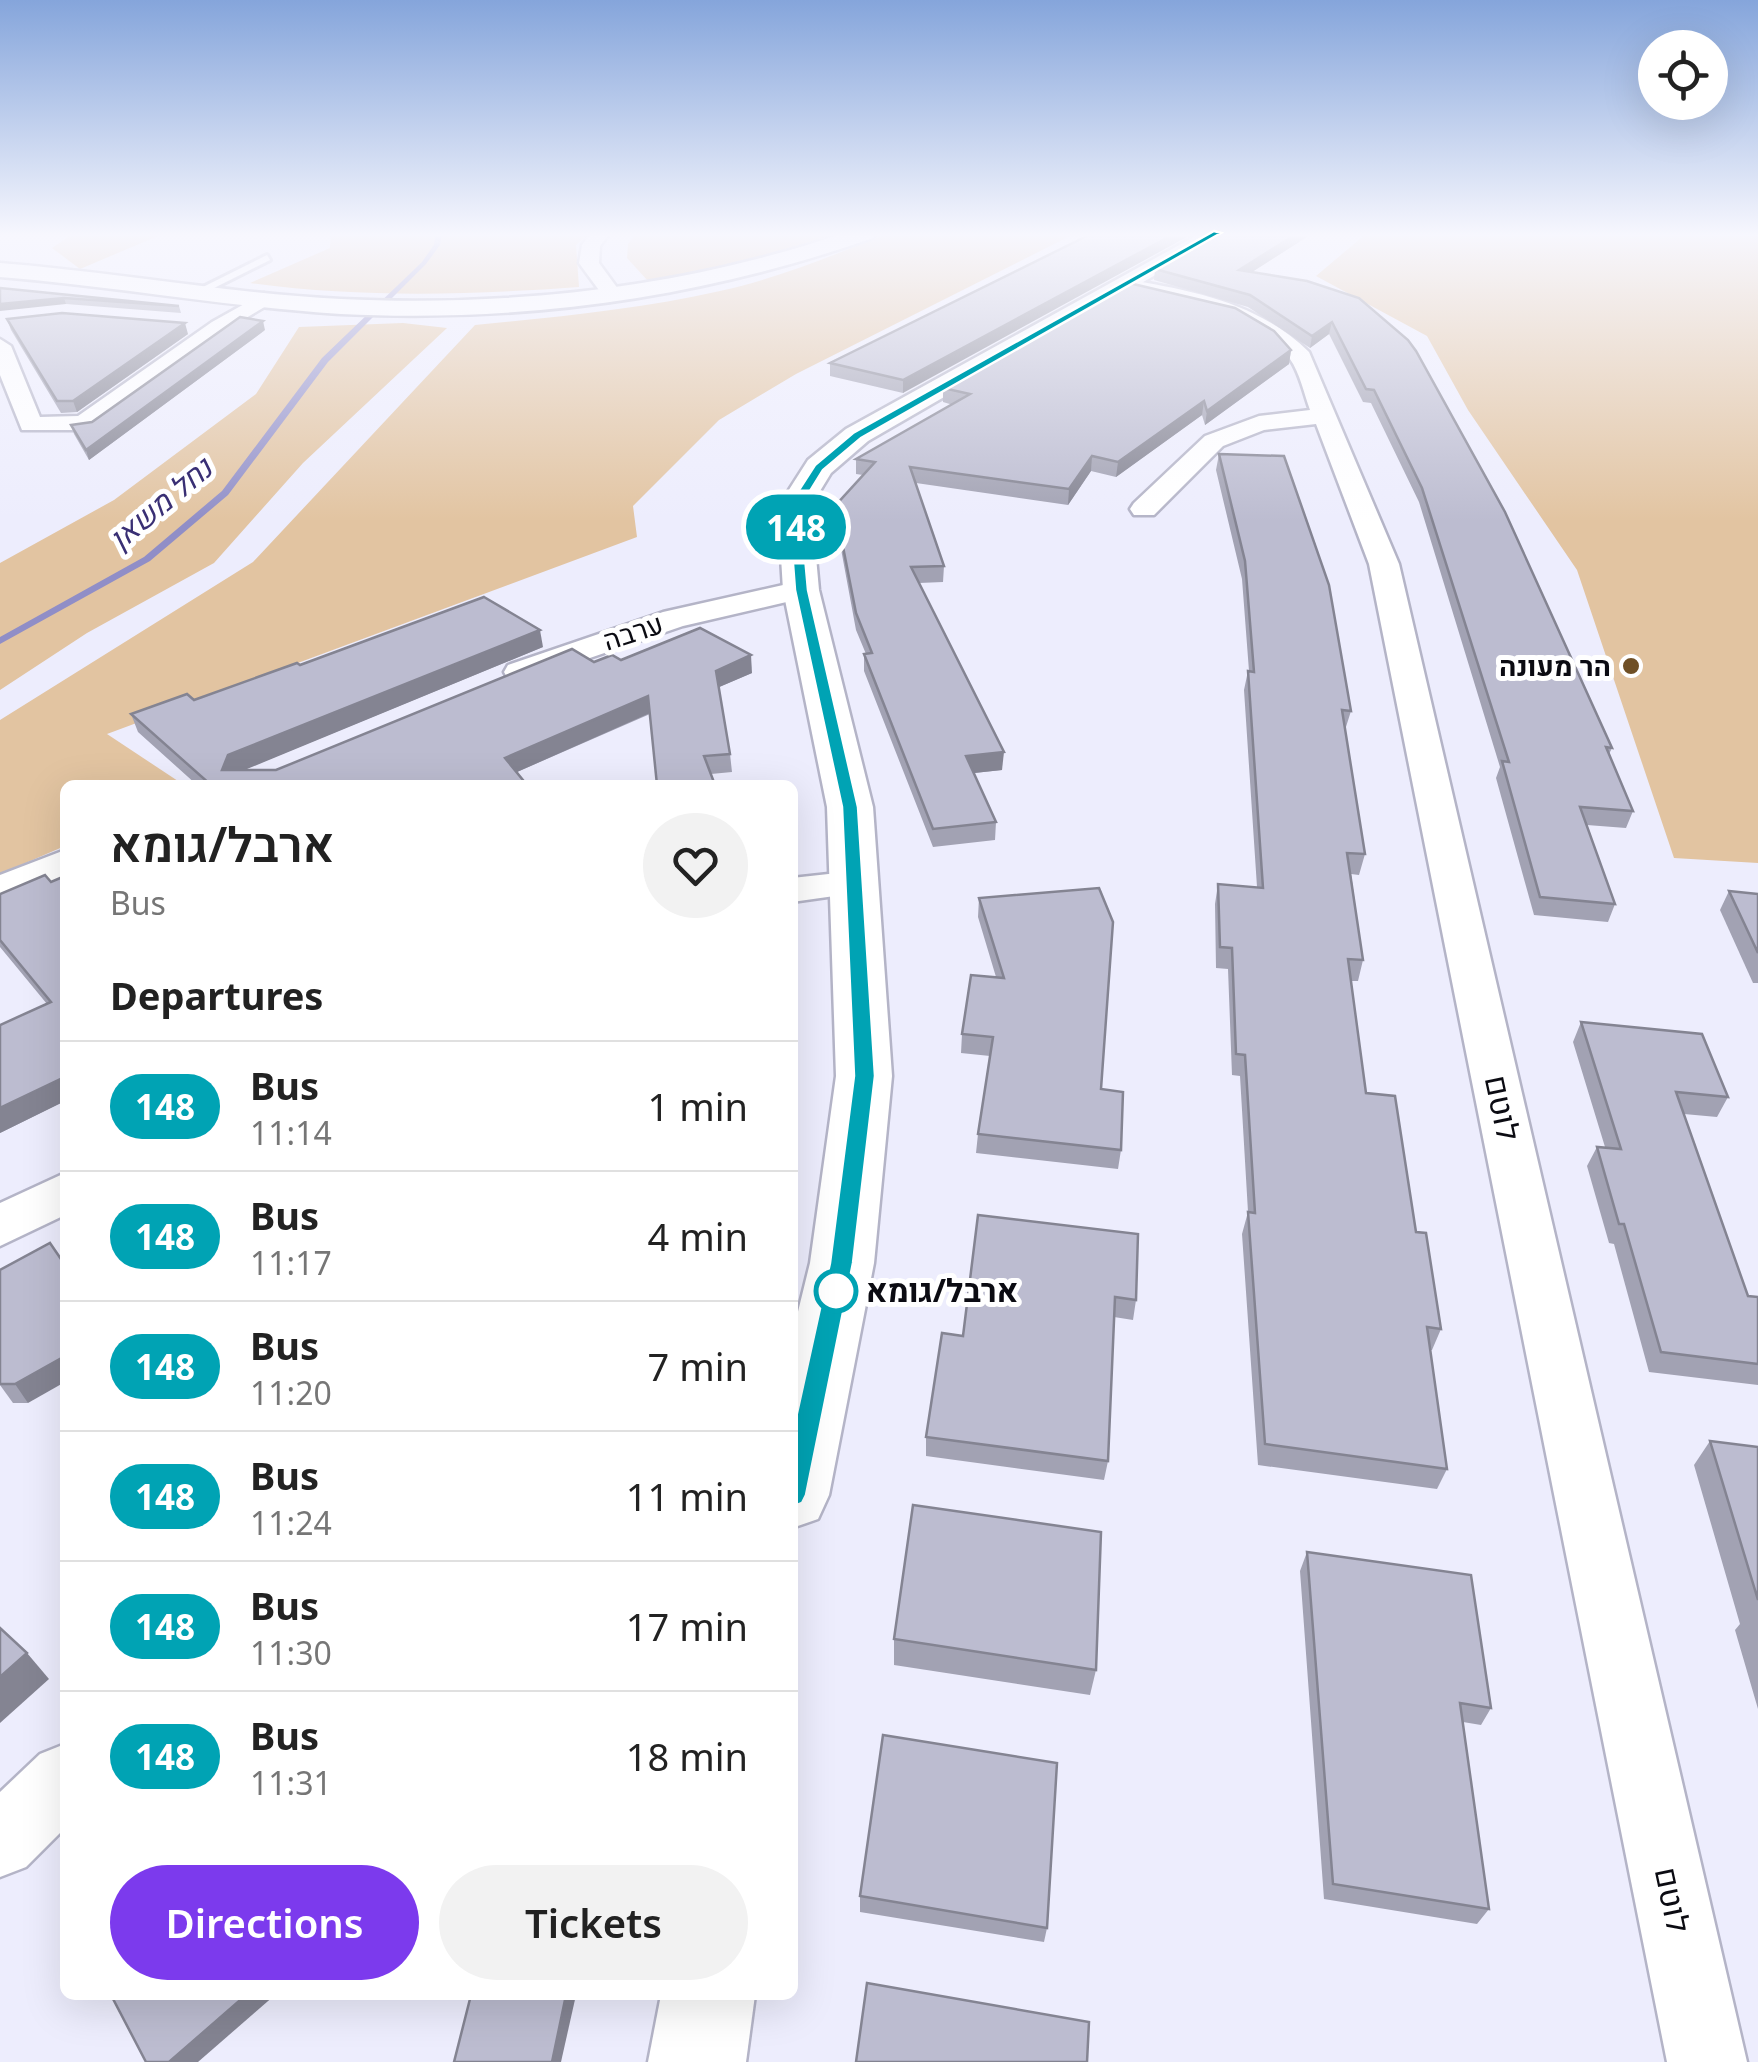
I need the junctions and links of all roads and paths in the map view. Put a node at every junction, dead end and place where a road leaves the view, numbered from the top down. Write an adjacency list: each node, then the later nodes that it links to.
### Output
1 (214, 329): 4 (street)
2 (1045, 329): 7 (street)
3 (1272, 329): 5 (street, לוטם)
4 (0, 346)
5 (1326, 416): 6 (street); 20 (street, לוטם)
6 (1144, 509)
7 (801, 590): 8 (street, ערבה); 10 (street)
8 (482, 688)
9 (60, 864): 11 (street)
10 (856, 882): 12 (street); 15 (street)
11 (0, 889)
12 (798, 889)
13 (60, 1195): 14 (street)
14 (0, 1226)
15 (798, 1467)
16 (60, 1784): 17 (street)
17 (0, 1842)
18 (707, 2000): 19 (street)
19 (697, 2062)
20 (1708, 2062)

